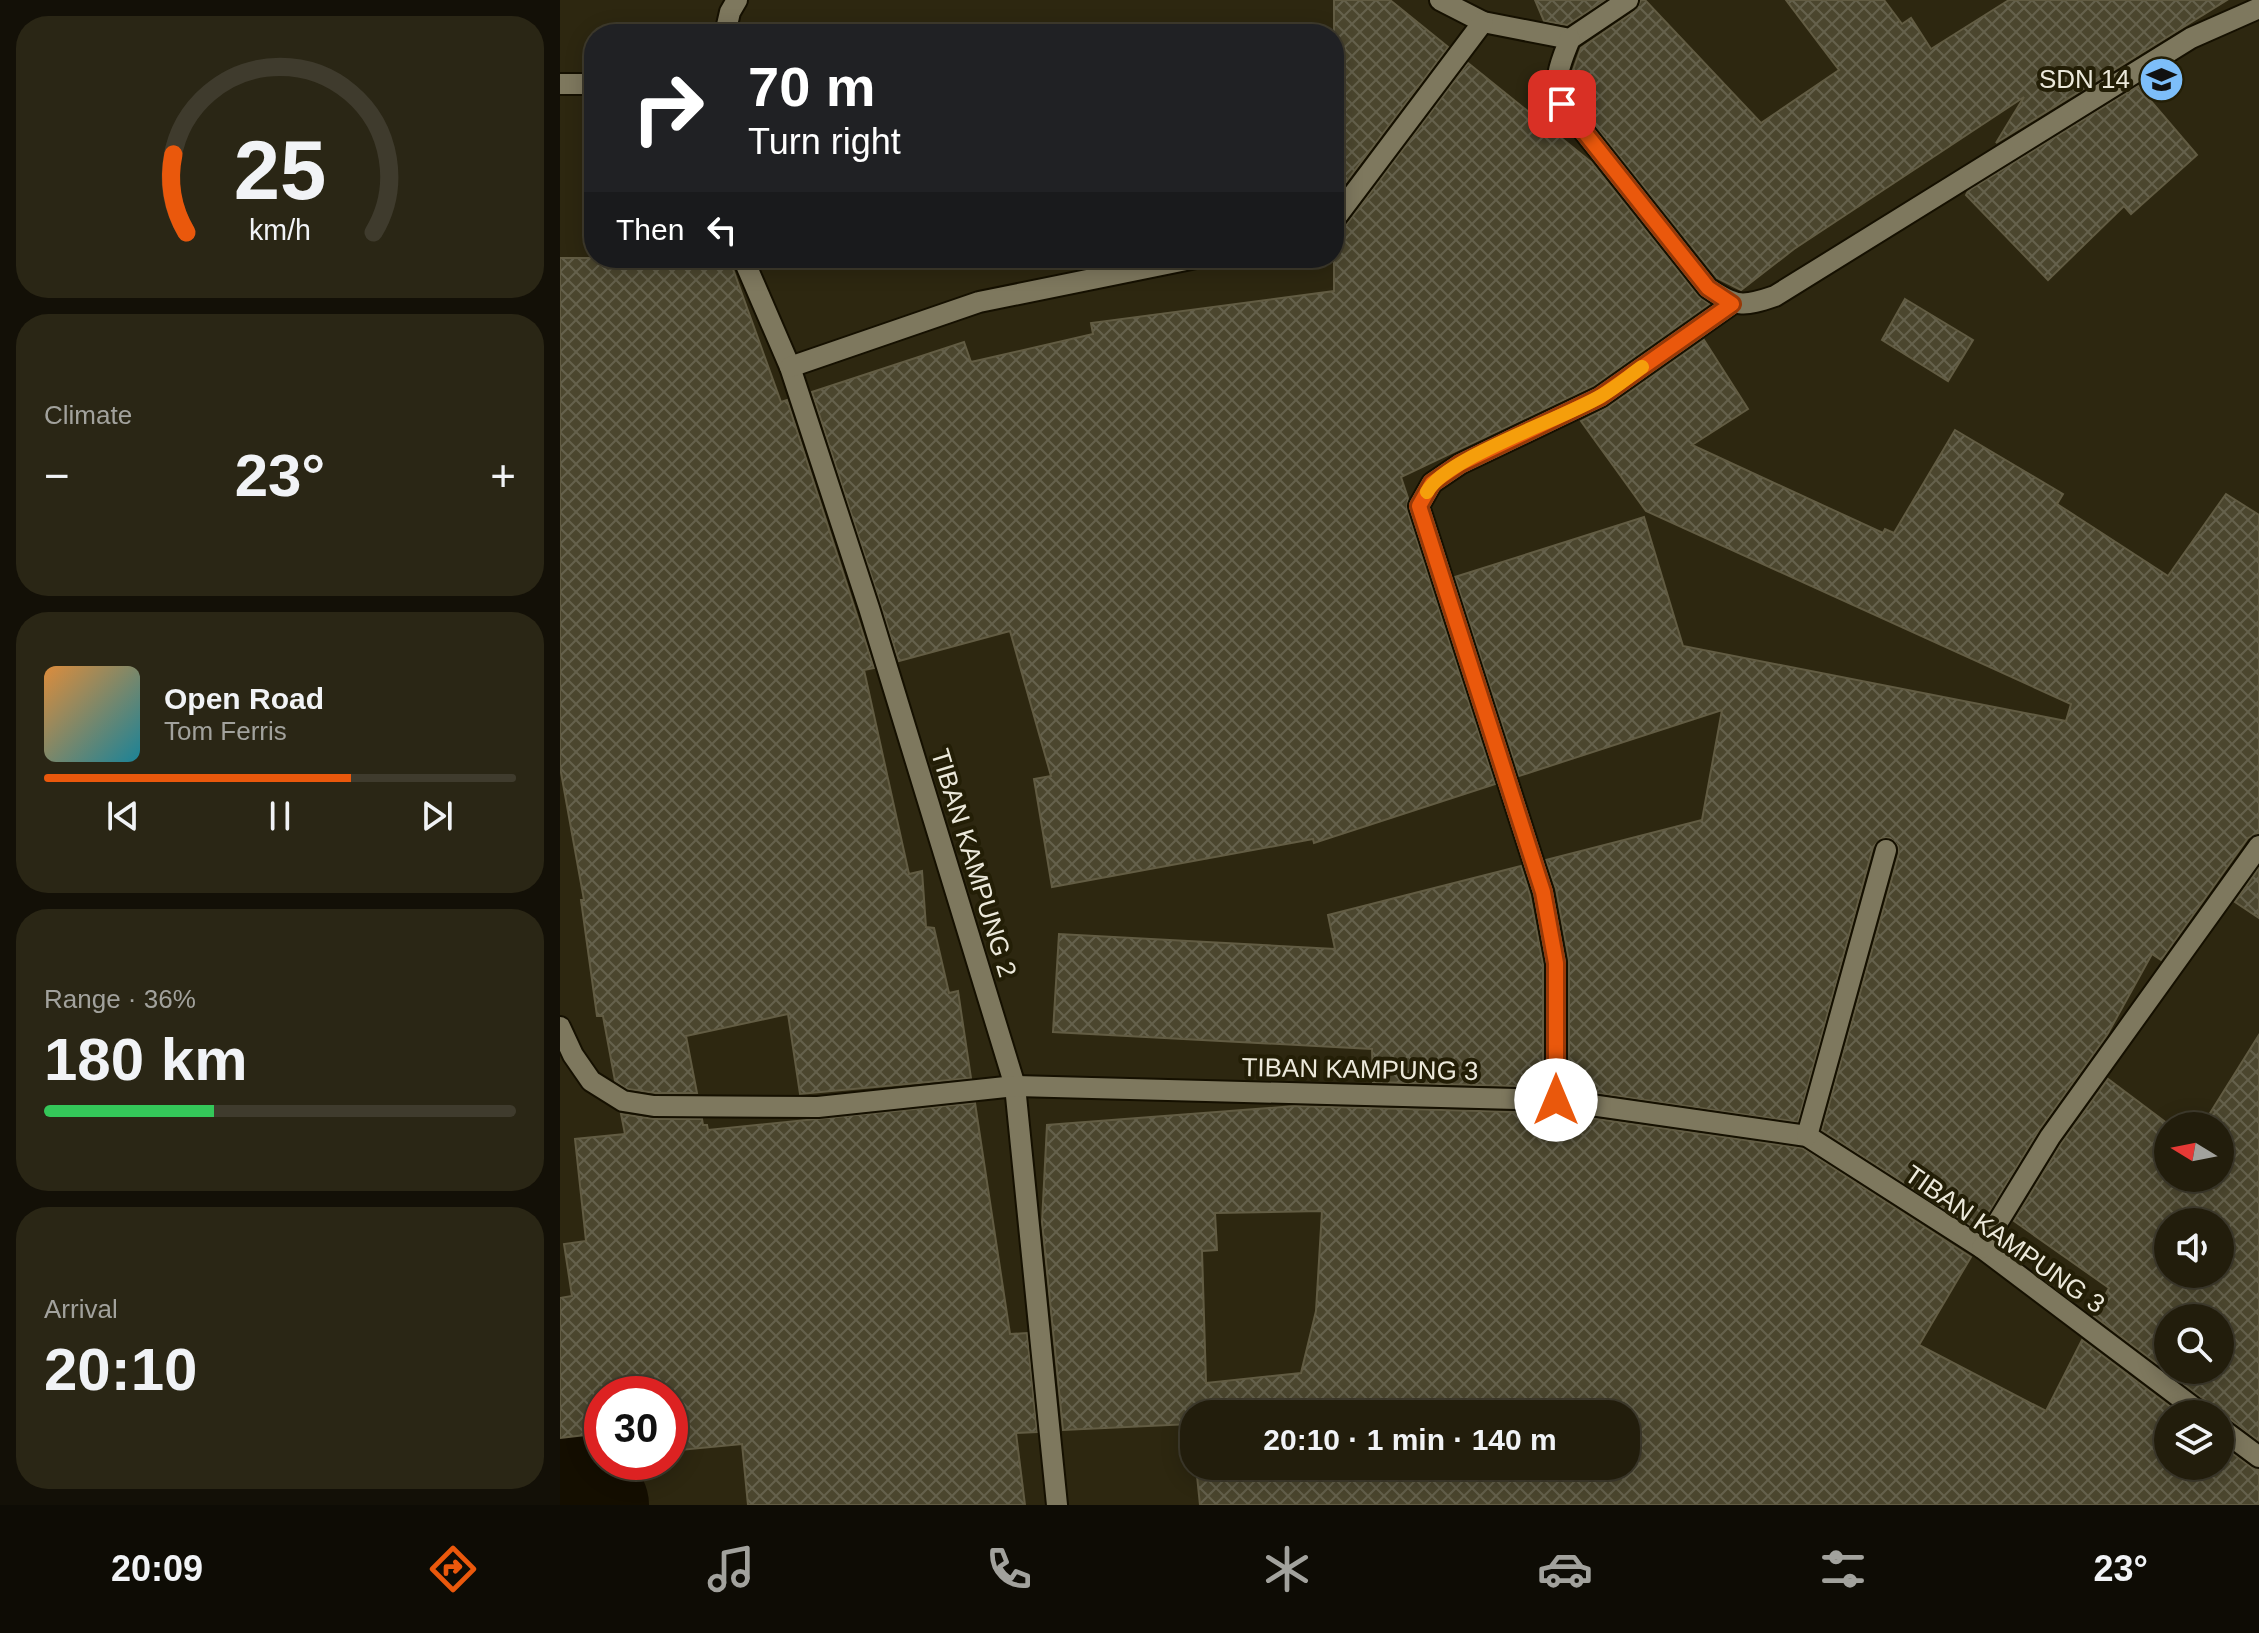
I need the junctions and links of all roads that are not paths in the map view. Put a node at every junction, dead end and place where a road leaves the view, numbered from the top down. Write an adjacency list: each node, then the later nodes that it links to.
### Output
1 (737, 0): 6 (street)
2 (1440, 0): 5 (street)
3 (1628, 0): 7 (street)
4 (2259, 8): 13 (street)
5 (1483, 22): 7 (street); 10 (street)
6 (727, 24)
7 (1570, 39): 13 (street)
8 (560, 84): 9 (street)
9 (584, 84)
10 (1344, 207)
11 (747, 268): 14 (street, TIBAN KAMPUNG 2)
12 (1147, 268): 14 (street)
13 (1732, 304): 19 (street)
14 (790, 367): 18 (street, TIBAN KAMPUNG 2)
15 (2259, 846): 21 (street)
16 (1886, 850): 20 (street)
17 (560, 1027): 18 (street, TIBAN KAMPUNG 3)
18 (1015, 1086): 19 (street, TIBAN KAMPUNG 3); 25 (street, TIBAN KAMPUNG 2)
19 (1556, 1100): 20 (street, TIBAN KAMPUNG 3)
20 (1807, 1136): 21 (street, TIBAN KAMPUNG 3)
21 (1982, 1248): 22 (street, TIBAN KAMPUNG 3)
22 (2183, 1400)
23 (2234, 1438): 24 (street)
24 (2259, 1457)
25 (1056, 1501)

